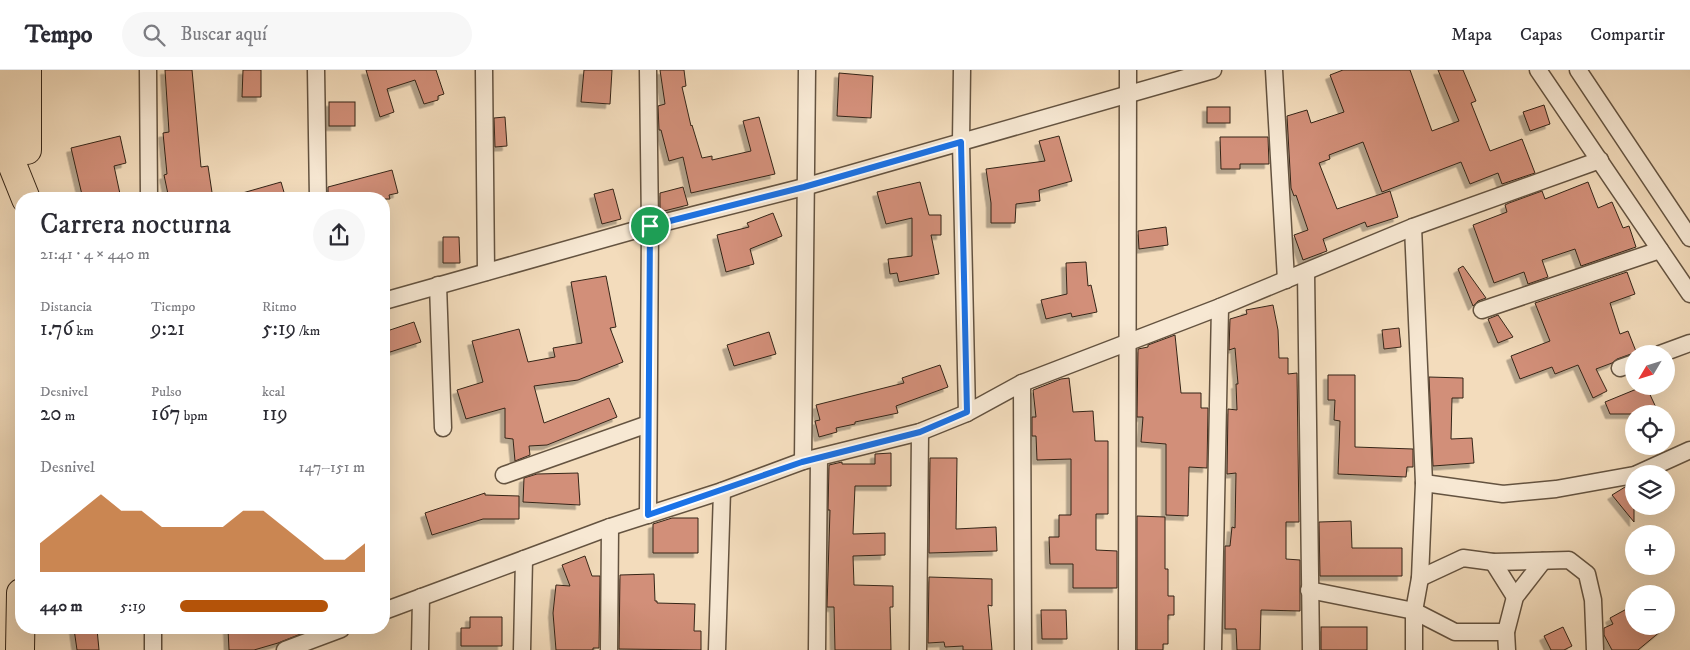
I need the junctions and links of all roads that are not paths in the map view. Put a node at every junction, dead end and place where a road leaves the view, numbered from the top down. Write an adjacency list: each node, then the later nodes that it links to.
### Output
1 (24, 70): 17 (highway)
2 (148, 70): 18 (street)
3 (316, 70): 19 (street)
4 (484, 70): 24 (street)
5 (648, 70): 20 (street)
6 (806, 70): 16 (street)
7 (962, 70): 14 (street)
8 (1128, 70): 13 (street)
9 (1213, 70): 13 (street)
10 (1274, 70): 26 (street)
11 (1538, 70): 15 (street)
12 (1578, 70): 22 (street)
13 (1128, 94): 14 (street); 32 (street)
14 (961, 142): 16 (street); 36 (street)
15 (1600, 160): 21 (street); 23 (street)
16 (804, 187): 20 (street); 42 (street)
17 (23, 192)
18 (149, 192)
19 (318, 192)
20 (650, 226): 24 (street); 37 (street)
21 (1413, 227): 25 (street); 46 (street)
22 (1690, 238)
23 (1660, 250): 28 (street); 31 (street)
24 (486, 272): 27 (street)
25 (1306, 272): 26 (street); 54 (street)
26 (1286, 280): 30 (street)
27 (438, 285): 29 (street); 38 (street)
28 (1690, 294)
29 (390, 299)
30 (1220, 307): 32 (street); 74 (street)
31 (1482, 310)
32 (1128, 342): 35 (street); 73 (street)
33 (1690, 343): 34 (street)
34 (1675, 348)
35 (1022, 383): 36 (street); 72 (street)
36 (967, 412): 39 (street)
37 (648, 424): 44 (street); 48 (street)
38 (443, 428)
39 (920, 432): 41 (street); 71 (street)
40 (1690, 450): 43 (street)
41 (819, 458): 42 (street); 70 (street)
42 (802, 462): 47 (street)
43 (1657, 465)
44 (504, 475)
45 (1625, 478): 46 (street)
46 (1424, 483): 53 (street)
47 (722, 491): 48 (street); 69 (street)
48 (648, 515): 49 (street)
49 (610, 527): 50 (street); 68 (street)
50 (524, 559): 55 (street); 67 (street)
51 (1543, 561): 52 (street); 56 (street); 78 (street)
52 (1493, 562): 53 (street); 56 (street)
53 (1420, 578): 58 (street)
54 (1309, 590): 58 (street); 75 (street)
55 (421, 597): 57 (street); 66 (street)
56 (1515, 597): 59 (street)
57 (390, 609)
58 (1414, 610): 59 (street); 76 (street)
59 (1506, 632): 77 (street)
60 (20, 634): 63 (highway)
61 (153, 634): 64 (street)
62 (329, 636): 65 (street)
63 (20, 650)
64 (153, 650)
65 (285, 650)
66 (420, 650)
67 (522, 650)
68 (609, 650)
69 (717, 650)
70 (818, 650)
71 (918, 650)
72 (1023, 650)
73 (1127, 650)
74 (1213, 650)
75 (1311, 650)
76 (1414, 650)
77 (1507, 650)
78 (1596, 650)

